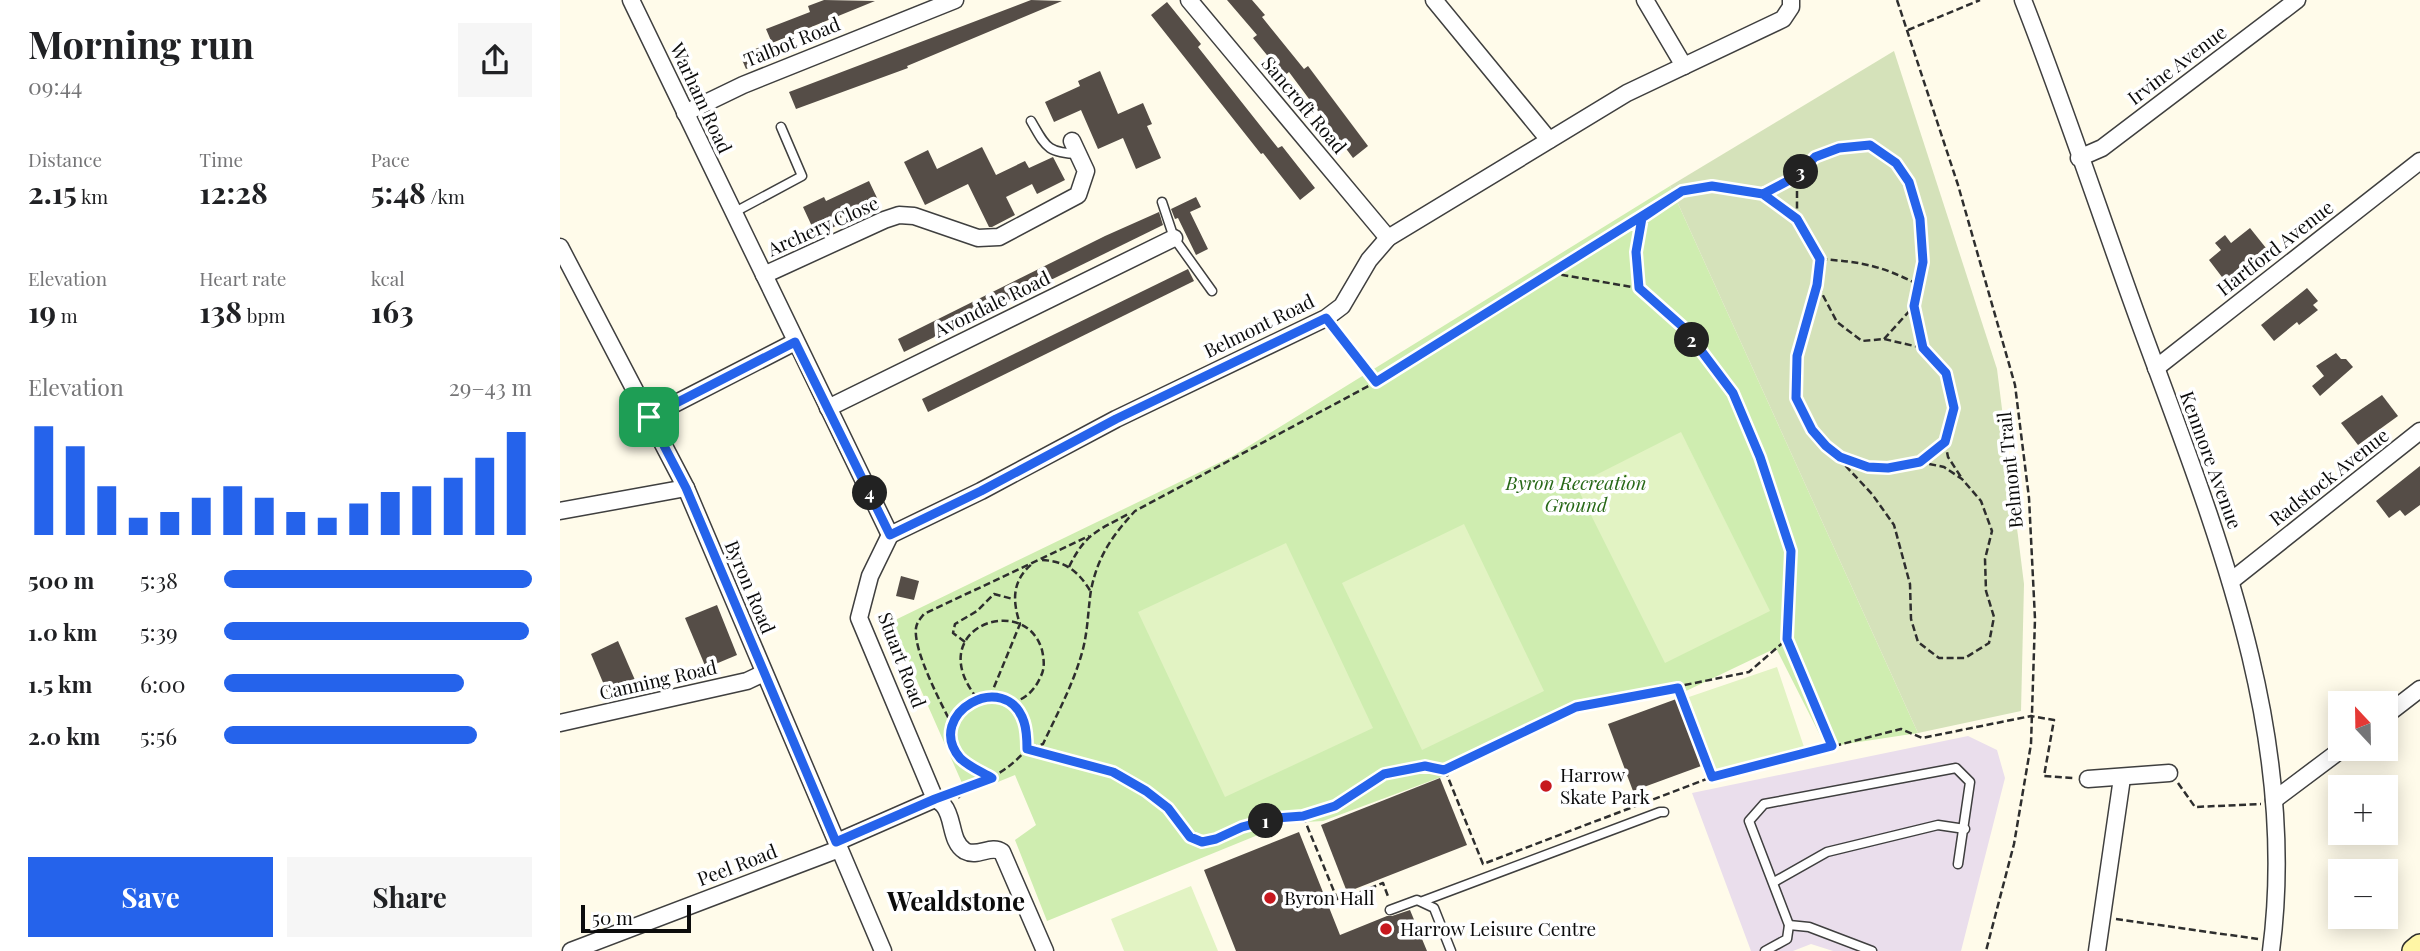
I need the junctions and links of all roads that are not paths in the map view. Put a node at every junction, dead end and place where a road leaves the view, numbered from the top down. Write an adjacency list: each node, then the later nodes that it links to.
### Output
1 (631, 0): 10 (street, Warham Road)
2 (955, 0): 10 (street, Talbot Road)
3 (1189, 0): 20 (street, Sancroft Road)
4 (1434, 0): 13 (street)
5 (1645, 0): 9 (street)
6 (2023, 0): 15 (street, Kenmore Avenue)
7 (2297, 0): 15 (street, Irvine Avenue)
8 (1791, 4): 9 (street, Belmont Road)
9 (1684, 66): 13 (street, Belmont Road)
10 (685, 113): 18 (street, Warham Road)
11 (1031, 121): 14 (lane)
12 (781, 127): 18 (lane)
13 (1549, 141): 20 (street, Belmont Road)
14 (1075, 147): 22 (street, Archery Close)
15 (2079, 158): 25 (street, Kenmore Avenue)
16 (2420, 161): 25 (street, Hartford Avenue)
17 (1161, 202): 19 (lane)
18 (733, 214): 22 (street)
19 (1174, 237): 23 (lane); 26 (street, Avondale Road)
20 (1388, 238): 31 (street, Belmont Road)
21 (560, 247): 27 (street, Byron Road)
22 (764, 275): 24 (street)
23 (1212, 291)
24 (795, 342): 26 (street); 27 (street)
25 (2156, 368): 32 (street, Kenmore Avenue)
26 (828, 408): 31 (street)
27 (649, 417): 29 (street, Byron Road)
28 (2420, 432): 32 (street, Radstock Avenue)
29 (686, 488): 30 (street); 33 (street, Byron Road)
30 (560, 511)
31 (890, 535): 41 (street, Stuart Road)
32 (2231, 581): 42 (street, Kenmore Avenue)
33 (764, 673): 36 (street, Canning Road); 45 (street, Byron Road)
34 (2420, 689): 35 (street)
35 (2398, 706)
36 (560, 723)
37 (2328, 760): 42 (street)
38 (2169, 774): 39 (street)
39 (2122, 778): 40 (street); 59 (street)
40 (2088, 779)
41 (935, 799): 45 (street); 55 (street, Stuart Road)
42 (2274, 802): 51 (street, Kenmore Avenue)
43 (1664, 812): 48 (lane)
44 (1965, 829): 46 (lane); 47 (lane); 47 (lane)
45 (838, 846): 53 (street, Peel Road); 54 (street, Byron Road)
46 (1958, 864)
47 (1774, 882): 50 (lane)
48 (1423, 901): 49 (lane); 56 (lane)
49 (1391, 910)
50 (1789, 925): 57 (lane); 58 (lane)
51 (2272, 946)
52 (2420, 946): 60 (street)
53 (571, 951)
54 (883, 951)
55 (1045, 951)
56 (1451, 951)
57 (1765, 951)
58 (1872, 951)
59 (2096, 951)
60 (2414, 951)

